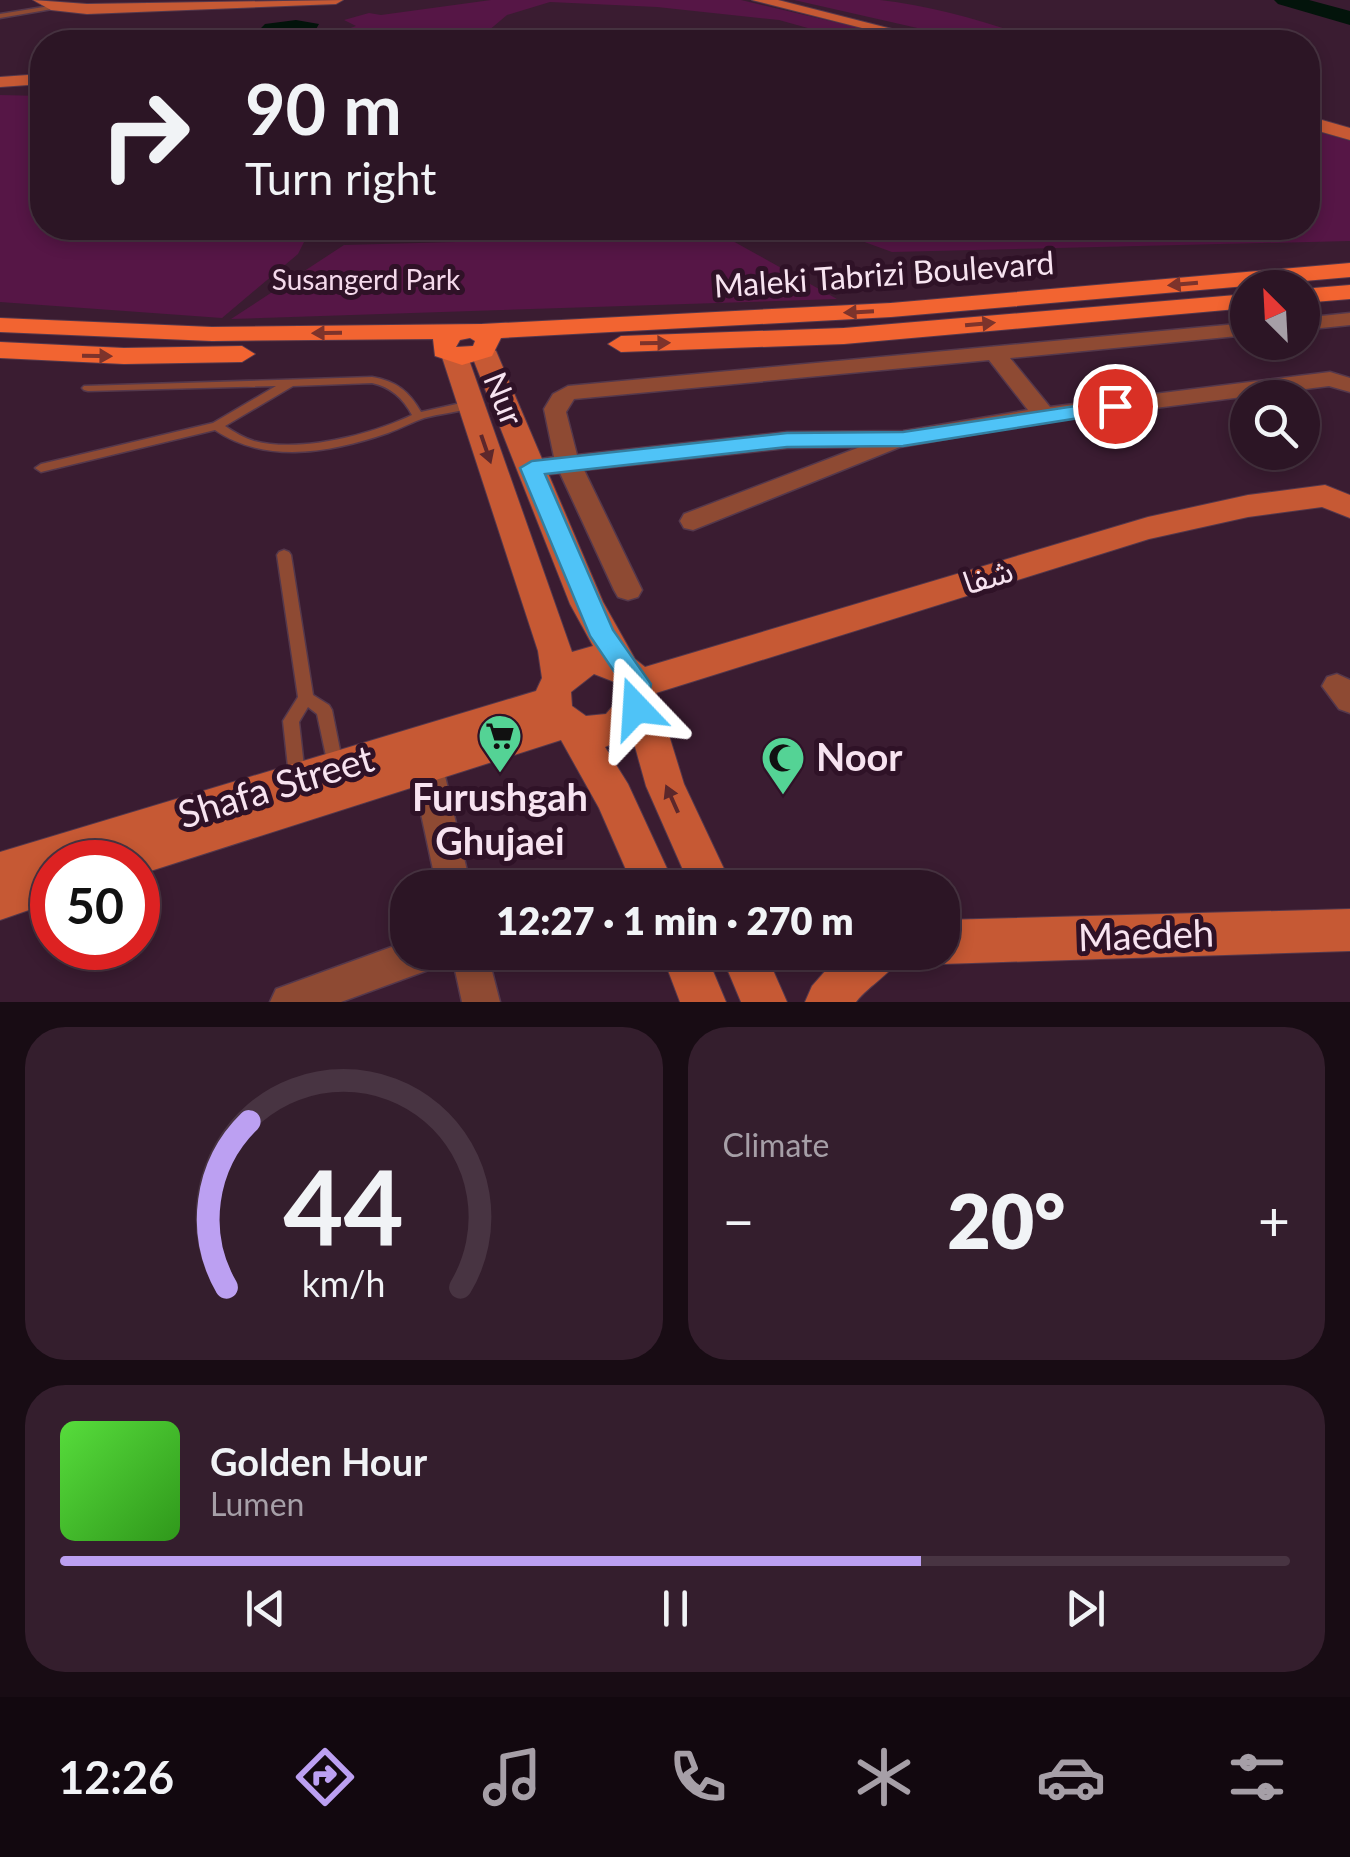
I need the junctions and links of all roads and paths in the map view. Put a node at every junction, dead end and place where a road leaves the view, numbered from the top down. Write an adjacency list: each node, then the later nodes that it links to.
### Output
1 (40, 0): 4 (main road)
2 (336, 0): 4 (main road)
3 (759, 0): 6 (main road)
4 (56, 6): 5 (lane)
5 (0, 16)
6 (885, 30)
7 (30, 80): 8 (main road)
8 (0, 82)
9 (1320, 125): 10 (main road)
10 (1350, 134)
11 (1350, 270): 19 (main road, Maleki Tabrizi Boulevard, one-way to 19)
12 (1350, 292): 13 (main road)
13 (1320, 294)
14 (1230, 303): 19 (main road, Maleki Tabrizi Boulevard, one-way to 14)
15 (1350, 320): 16 (street)
16 (1320, 322)
17 (0, 325): 19 (main road, Maleki Tabrizi Boulevard, one-way to 17)
18 (1230, 332): 21 (street)
19 (468, 345): 20 (main road, Maleki Tabrizi Boulevard, one-way to 19); 25 (main road, Nur); 32 (main road, Nur)
20 (0, 350)
21 (996, 354): 26 (street); 30 (street)
22 (293, 380): 24 (lane); 27 (lane); 28 (lane)
23 (1350, 385): 26 (street)
24 (88, 388)
25 (470, 405): 27 (lane); 39 (main road, Nur, one-way to 39)
26 (1044, 415): 29 (street)
27 (418, 416): 28 (lane)
28 (217, 426): 31 (lane)
29 (903, 439): 30 (street); 34 (street)
30 (568, 462): 32 (street); 36 (street)
31 (40, 468)
32 (532, 468): 37 (main road, Nur)
33 (1347, 505): 37 (main road, شفا)
34 (693, 521)
35 (284, 554): 38 (lane)
36 (628, 590)
37 (632, 682): 39 (main road); 39 (main road); 46 (main road, Nur, one-way to 37)
38 (306, 698): 41 (lane); 42 (lane)
39 (562, 709): 40 (main road, Shafa Street); 41 (main road, Shafa Street); 45 (main road, Nur)
40 (426, 763): 43 (main road, Shafa Street); 44 (street)
41 (336, 769): 42 (main road, Shafa Street)
42 (298, 781): 47 (main road, Shafa Street)
43 (160, 848)
44 (450, 870)
45 (647, 870)
46 (710, 870)
47 (0, 872)
48 (30, 889): 49 (main road)
49 (0, 899)
50 (1350, 930): 51 (main road, Maedeh)
51 (960, 941)
52 (390, 966): 57 (street)
53 (473, 970): 58 (street)
54 (690, 970): 59 (main road)
55 (750, 970): 60 (main road)
56 (855, 970): 61 (main road)
57 (288, 1002)
58 (480, 1002)
59 (703, 1002)
60 (764, 1002)
61 (828, 1002)

